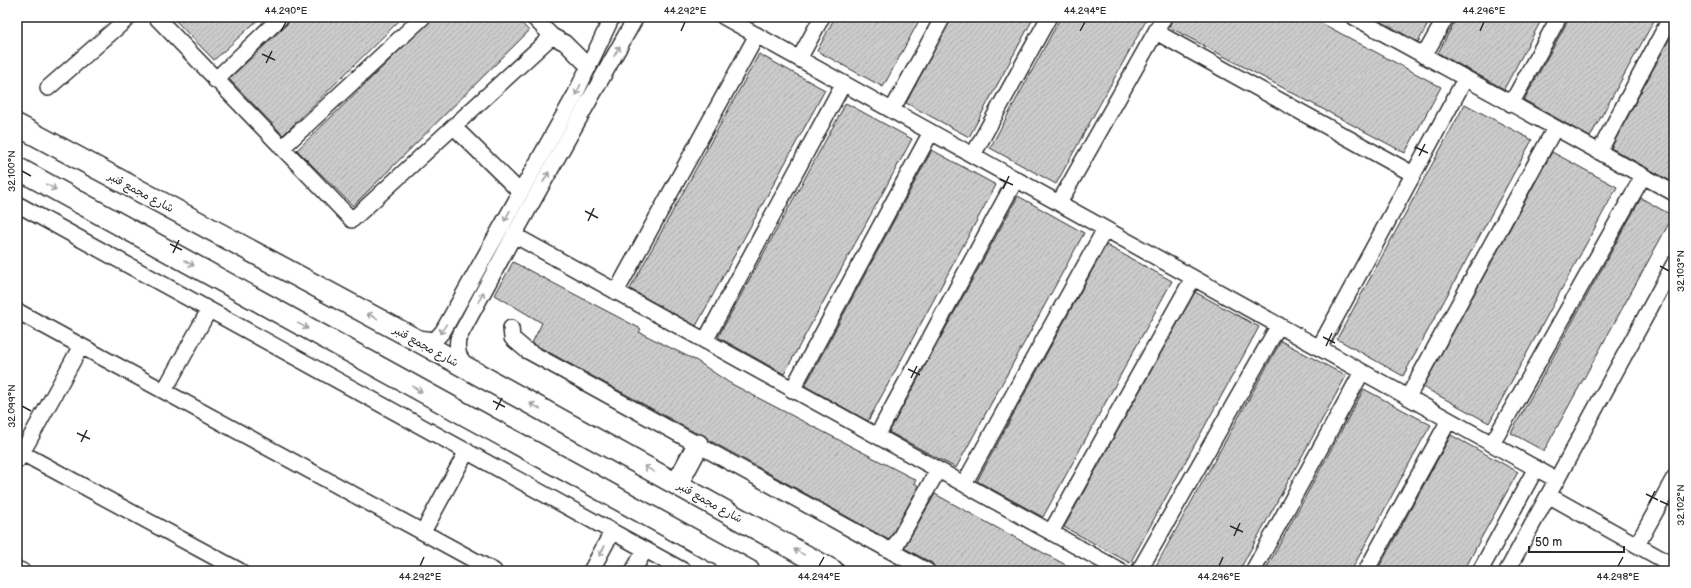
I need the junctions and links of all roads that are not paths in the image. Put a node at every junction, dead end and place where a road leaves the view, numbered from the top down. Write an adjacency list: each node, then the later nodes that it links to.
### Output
1 (129, 17): 26 (street)
2 (156, 17): 24 (street)
3 (282, 17): 24 (street)
4 (423, 17): 33 (street)
5 (534, 17): 19 (street)
6 (612, 17): 22 (street)
7 (636, 17): 34 (street, one-way to 7)
8 (724, 17): 18 (street)
9 (822, 17): 21 (street)
10 (943, 17): 28 (street)
11 (1050, 17): 36 (street)
12 (1164, 17): 17 (street)
13 (1354, 17): 20 (street)
14 (1446, 17): 20 (street)
15 (1559, 17): 27 (street)
16 (1671, 17): 35 (street)
17 (1156, 32): 38 (street); 43 (street)
18 (757, 35): 21 (street); 49 (street)
19 (552, 36): 22 (street); 30 (street)
20 (1424, 56): 23 (street)
21 (799, 58): 25 (street)
22 (589, 67): 34 (street, one-way to 34)
23 (1465, 78): 27 (street); 38 (street)
24 (215, 80): 33 (street)
25 (843, 84): 28 (street); 55 (street)
26 (48, 88)
27 (1511, 104): 31 (street)
28 (892, 110): 32 (street)
29 (17, 125): 54 (main road, شارع مجمع قنبر, one-way to 29)
30 (454, 127): 33 (street); 41 (street)
31 (1555, 128): 35 (street); 62 (street)
32 (931, 132): 36 (street); 60 (street)
33 (282, 148)
34 (554, 148): 41 (street); 46 (street, one-way to 34)
35 (1599, 152): 39 (street)
36 (972, 155): 40 (street)
37 (17, 168): 90 (main road, one-way to 90)
38 (1413, 174): 57 (street)
39 (1643, 176): 42 (street); 65 (street)
40 (1016, 179): 43 (street); 64 (street)
41 (520, 192): 54 (street, one-way to 54)
42 (1674, 193)
43 (1059, 203): 45 (street)
44 (17, 204): 50 (street)
45 (1104, 228): 48 (street); 74 (street)
46 (514, 235): 49 (street); 58 (street, one-way to 46)
47 (1674, 264): 72 (street)
48 (1193, 278): 52 (street); 78 (street)
49 (616, 292): 55 (street)
50 (209, 310): 61 (street); 67 (street)
51 (17, 311): 56 (street)
52 (1279, 325): 57 (street); 94 (street)
53 (511, 328): 66 (street)
54 (411, 337): 58 (main road, شارع مجمع قنبر)
55 (705, 341): 60 (street)
56 (81, 346): 61 (street); 68 (street)
57 (1319, 348): 59 (street)
58 (468, 369): 73 (main road, شارع مجمع قنبر, one-way to 58)
59 (1362, 372): 62 (street); 95 (street)
60 (792, 390): 64 (street)
61 (164, 391): 76 (street)
62 (1408, 397): 63 (street)
63 (1449, 420): 65 (street); 96 (street)
64 (877, 436): 70 (street)
65 (1492, 444): 69 (street)
66 (698, 445): 73 (main road); 81 (street)
67 (466, 451): 76 (street); 77 (street)
68 (19, 457): 85 (street)
69 (1536, 468): 72 (street); 97 (street)
70 (938, 470): 74 (street); 81 (street)
71 (1674, 478): 79 (street)
72 (1557, 480): 75 (street)
73 (677, 484): 91 (main road, شارع مجمع قنبر, one-way to 73)
74 (964, 484): 78 (street)
75 (1548, 496): 79 (street); 98 (street)
76 (423, 532): 86 (street)
77 (612, 532): 80 (street); 87 (street, one-way to 87)
78 (1051, 532): 93 (street)
79 (1637, 546): 82 (street)
80 (645, 550): 88 (street); 89 (street)
81 (892, 552): 92 (street)
82 (1674, 566)
83 (17, 568): 84 (street)
84 (22, 571)
85 (240, 571)
86 (492, 571)
87 (591, 571)
88 (633, 571)
89 (684, 571)
90 (749, 571)
91 (833, 571)
92 (927, 571)
93 (1122, 571)
94 (1139, 571)
95 (1253, 571)
96 (1366, 571)
97 (1480, 571)
98 (1507, 571)

